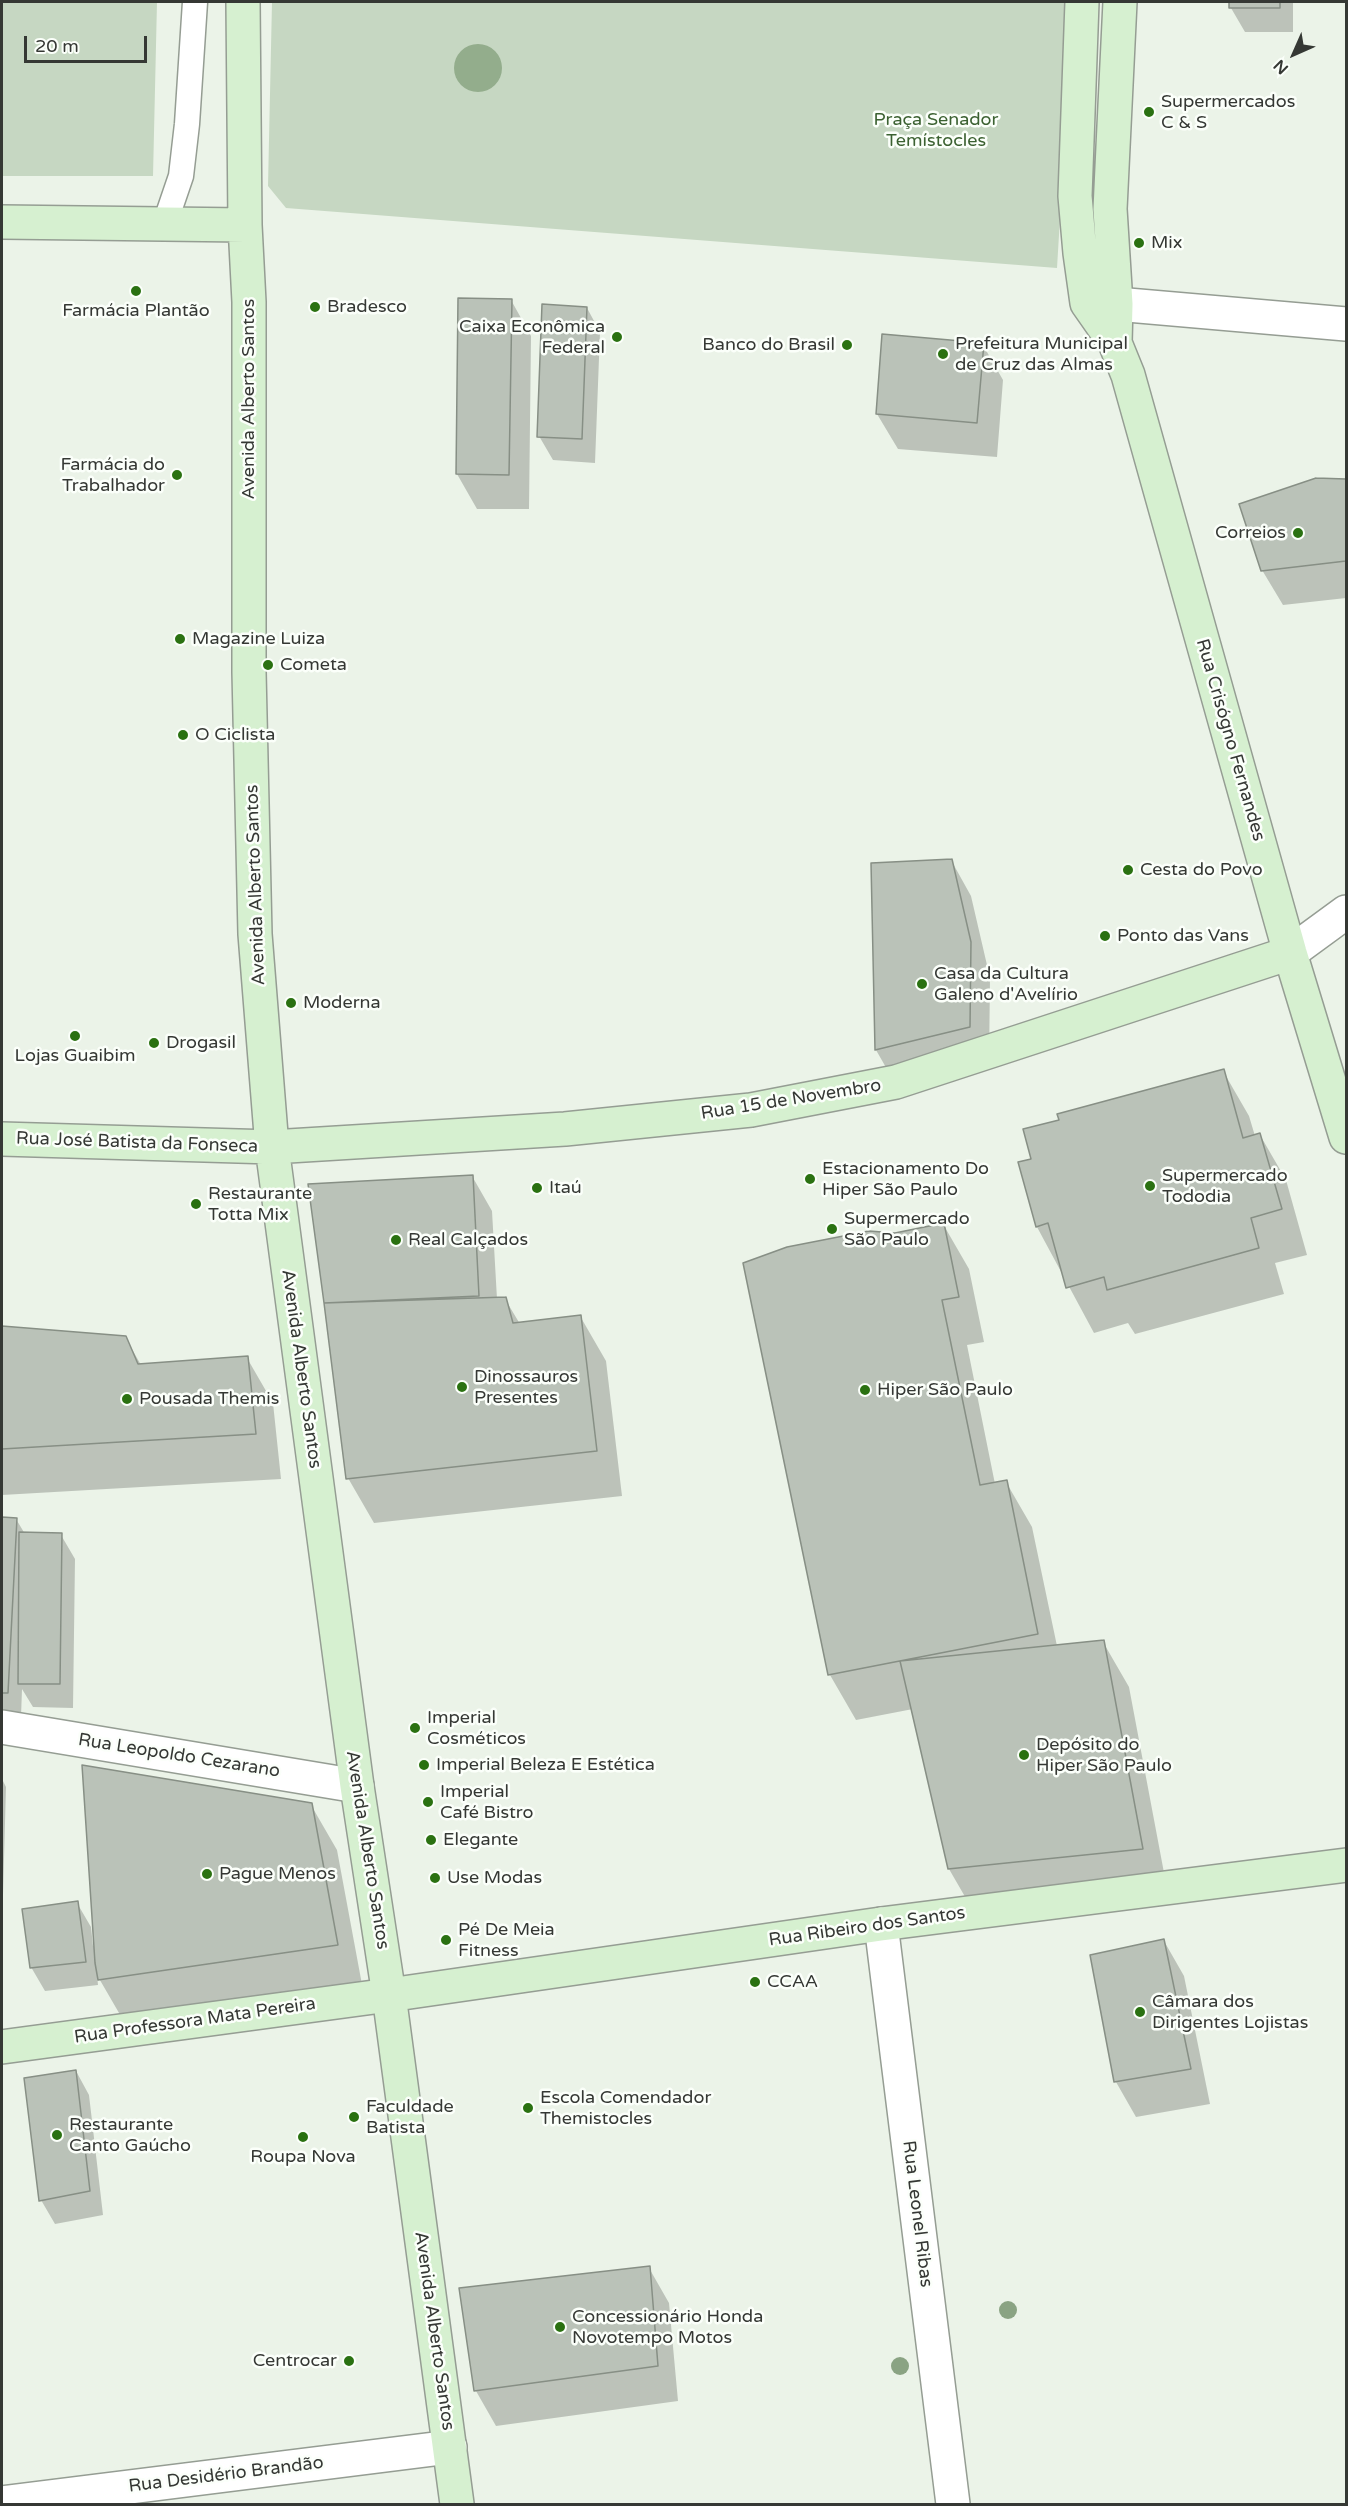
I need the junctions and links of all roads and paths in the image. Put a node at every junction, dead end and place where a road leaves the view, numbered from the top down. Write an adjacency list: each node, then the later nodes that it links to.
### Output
1 (195, 2): 6 (lane)
2 (243, 2): 7 (main road)
3 (1082, 2): 8 (main road)
4 (1120, 2): 8 (main road)
5 (2, 222): 6 (main road)
6 (165, 223): 7 (main road)
7 (245, 225): 14 (main road, Avenida Alberto Santos)
8 (1102, 303): 9 (street); 11 (main road, Rua Crisógno Fernandes)
9 (1347, 324)
10 (1347, 912): 11 (street)
11 (1290, 953): 12 (main road, Rua Crisógno Fernandes); 14 (main road, Rua 15 de Novembro)
12 (1347, 1137)
13 (2, 1139): 14 (main road, Rua José Batista da Fonseca)
14 (272, 1147): 16 (main road, Avenida Alberto Santos)
15 (2, 1727): 16 (street, Rua Leopoldo Cezarano)
16 (357, 1786): 19 (main road, Avenida Alberto Santos)
17 (1347, 1865): 18 (main road, Rua Ribeiro dos Santos)
18 (881, 1924): 19 (main road, Rua Ribeiro dos Santos); 24 (street, Rua Leonel Ribas)
19 (389, 1995): 20 (main road, Rua Professora Mata Pereira); 21 (main road, Avenida Alberto Santos)
20 (2, 2047)
21 (450, 2447): 22 (street, Rua Desidério Brandão); 23 (main road, Avenida Alberto Santos)
22 (2, 2504)
23 (457, 2505)
24 (953, 2505)

